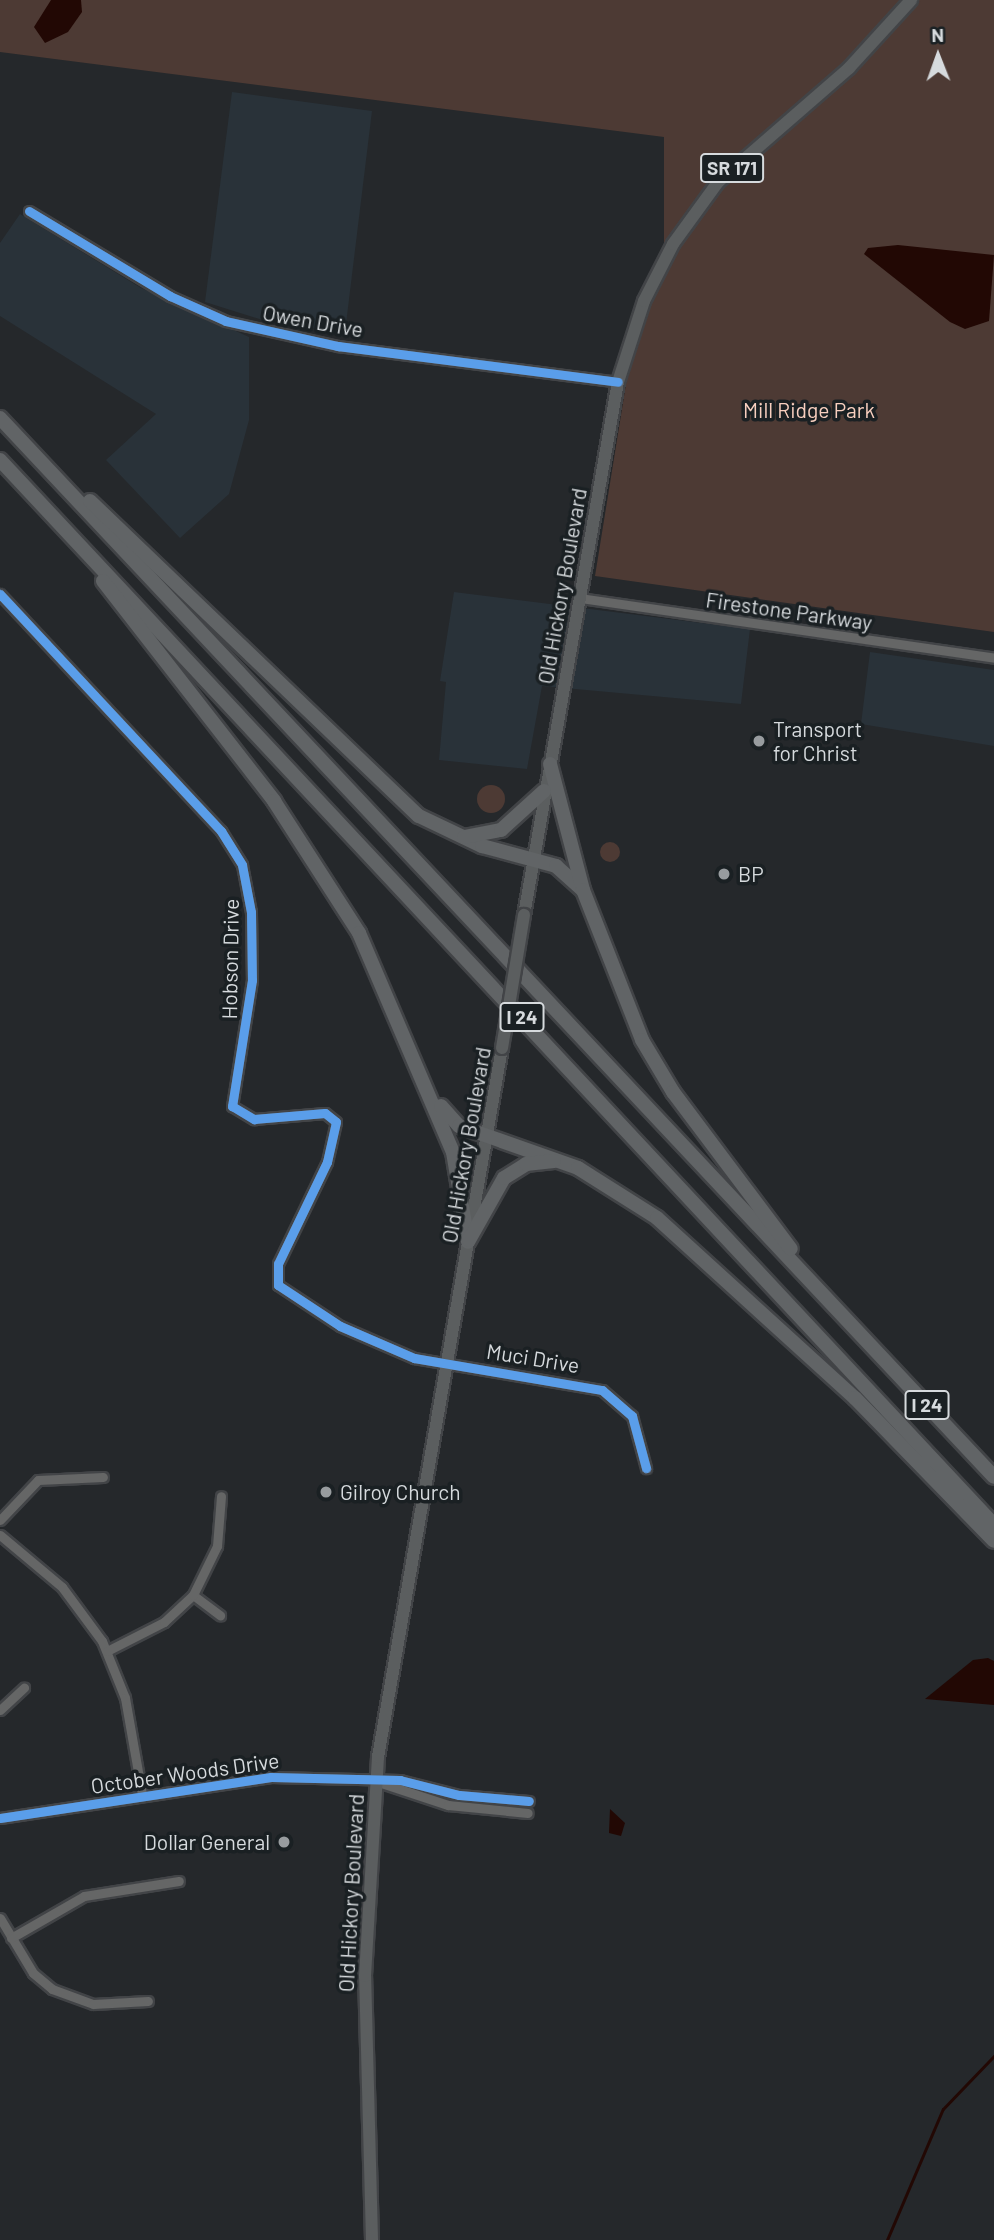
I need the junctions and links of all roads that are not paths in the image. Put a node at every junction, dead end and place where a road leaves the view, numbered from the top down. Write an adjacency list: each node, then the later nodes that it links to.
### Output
1 (911, 0): 3 (main road, Old Hickory Boulevard / SR 171)
2 (29, 211): 3 (street, Owen Drive)
3 (618, 382): 8 (main road, Old Hickory Boulevard / SR 171)
4 (0, 416): 12 (highway); 19 (highway, I 24)
5 (0, 460): 6 (highway, I 24)
6 (48, 511): 15 (highway); 26 (highway, I 24)
7 (0, 594): 20 (street, Hobson Drive)
8 (580, 598): 9 (street, Firestone Parkway); 10 (main road, Old Hickory Boulevard / SR 171)
9 (994, 658)
10 (551, 764): 11 (main road, Old Hickory Boulevard / SR 171); 14 (highway)
11 (544, 791): 12 (highway); 13 (main road, Old Hickory Boulevard / SR 171)
12 (450, 834): 13 (highway)
13 (533, 861): 14 (highway); 16 (main road, Old Hickory Boulevard / SR 171, bridge)
14 (583, 890): 19 (highway)
15 (407, 1035): 16 (highway); 18 (highway)
16 (487, 1132): 17 (highway); 18 (main road, Old Hickory Boulevard)
17 (568, 1164): 18 (highway); 28 (highway)
18 (468, 1242): 20 (main road, Old Hickory Boulevard)
19 (860, 1335): 22 (highway, I 24)
20 (447, 1363): 21 (street, Muci Drive); 34 (main road, Old Hickory Boulevard)
21 (646, 1468)
22 (994, 1476)
23 (103, 1477): 25 (street)
24 (221, 1496): 29 (street)
25 (0, 1520)
26 (994, 1525)
27 (0, 1535): 31 (street)
28 (994, 1541)
29 (193, 1595): 30 (street); 31 (street)
30 (220, 1615)
31 (107, 1651): 35 (street)
32 (24, 1688): 33 (street)
33 (0, 1710)
34 (376, 1782): 35 (street, October Woods Drive); 36 (street); 37 (street); 43 (main road, Old Hickory Boulevard)
35 (142, 1794): 38 (street, October Woods Drive)
36 (529, 1801)
37 (528, 1813)
38 (0, 1818)
39 (178, 1881): 41 (street)
40 (0, 1918): 41 (street)
41 (11, 1938): 42 (street)
42 (148, 2001)
43 (372, 2240)

